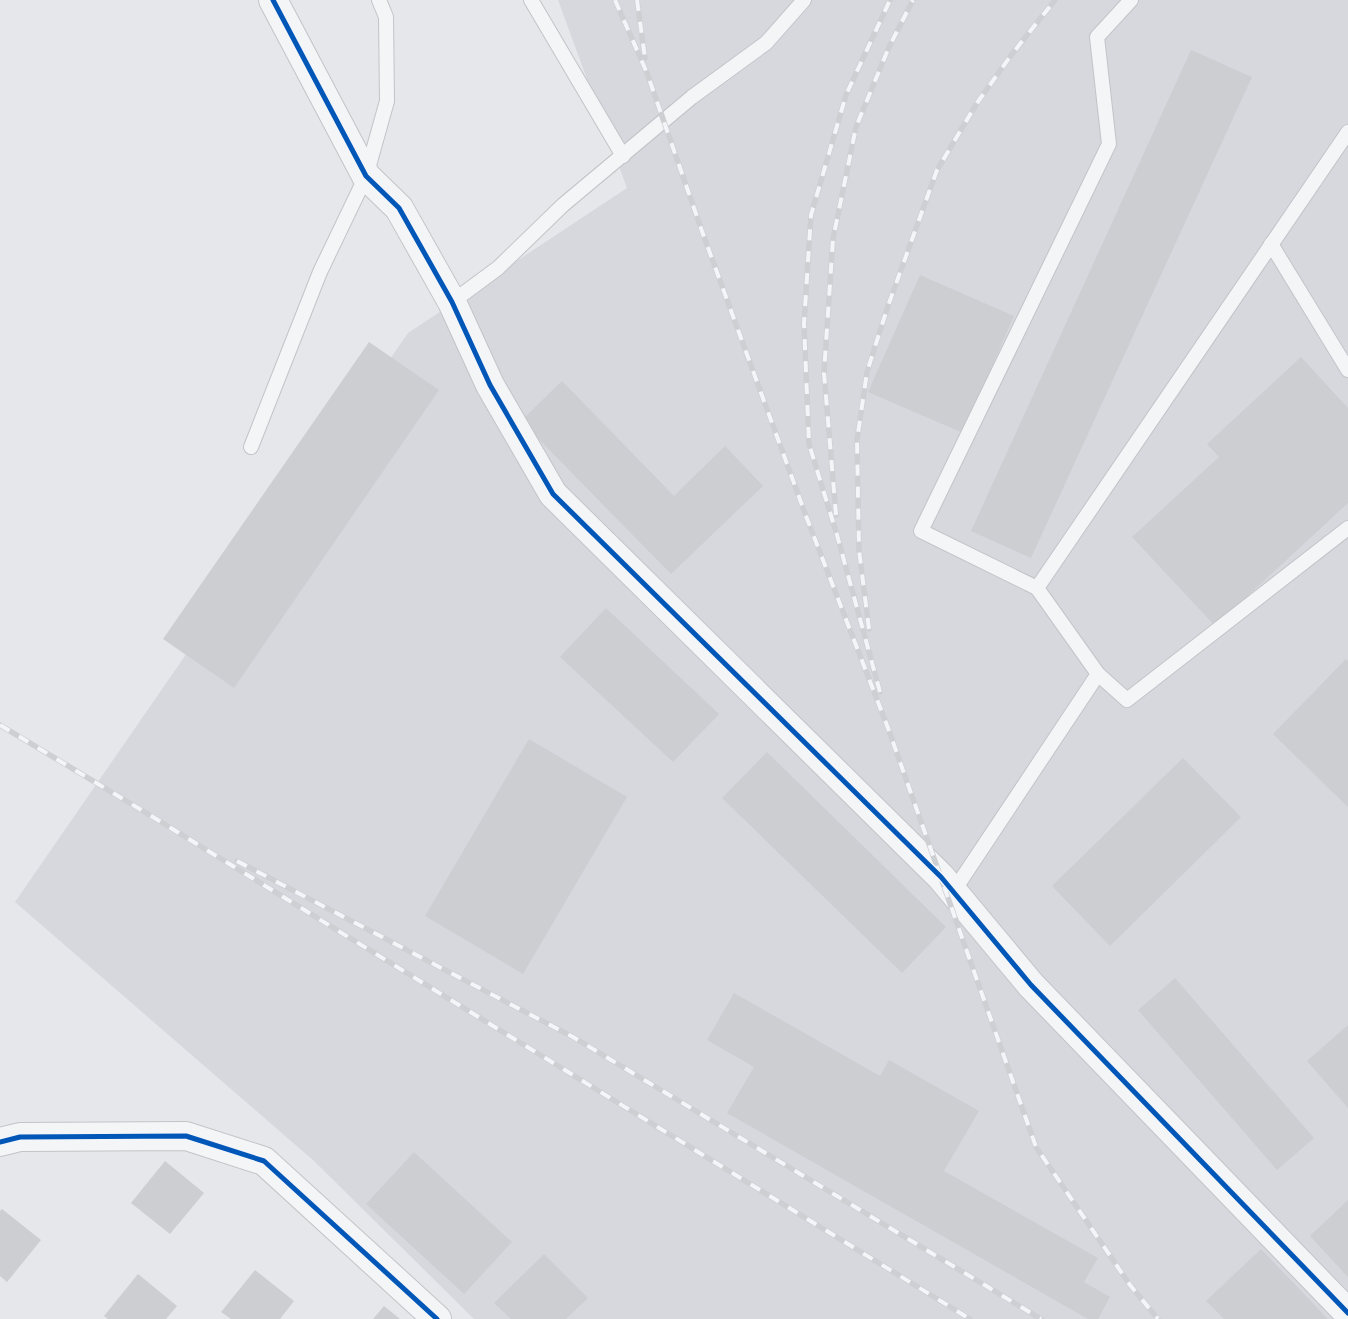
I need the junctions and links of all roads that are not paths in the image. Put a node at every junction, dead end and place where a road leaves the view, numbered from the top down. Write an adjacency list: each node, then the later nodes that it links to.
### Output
1 (273, 0): 8 (street)
2 (379, 0): 8 (lane)
3 (531, 0): 7 (lane)
4 (804, 0): 7 (lane)
5 (1131, 0): 14 (lane)
6 (1348, 132): 9 (lane)
7 (623, 156): 10 (lane)
8 (366, 176): 10 (street); 12 (lane)
9 (1271, 244): 11 (lane); 14 (lane)
10 (452, 302): 16 (street)
11 (1348, 370)
12 (250, 447)
13 (1348, 528): 15 (lane)
14 (1036, 588): 15 (lane)
15 (1098, 674): 16 (lane)
16 (953, 892): 18 (street)
17 (0, 1142): 19 (street)
18 (1348, 1312)
19 (437, 1319)

